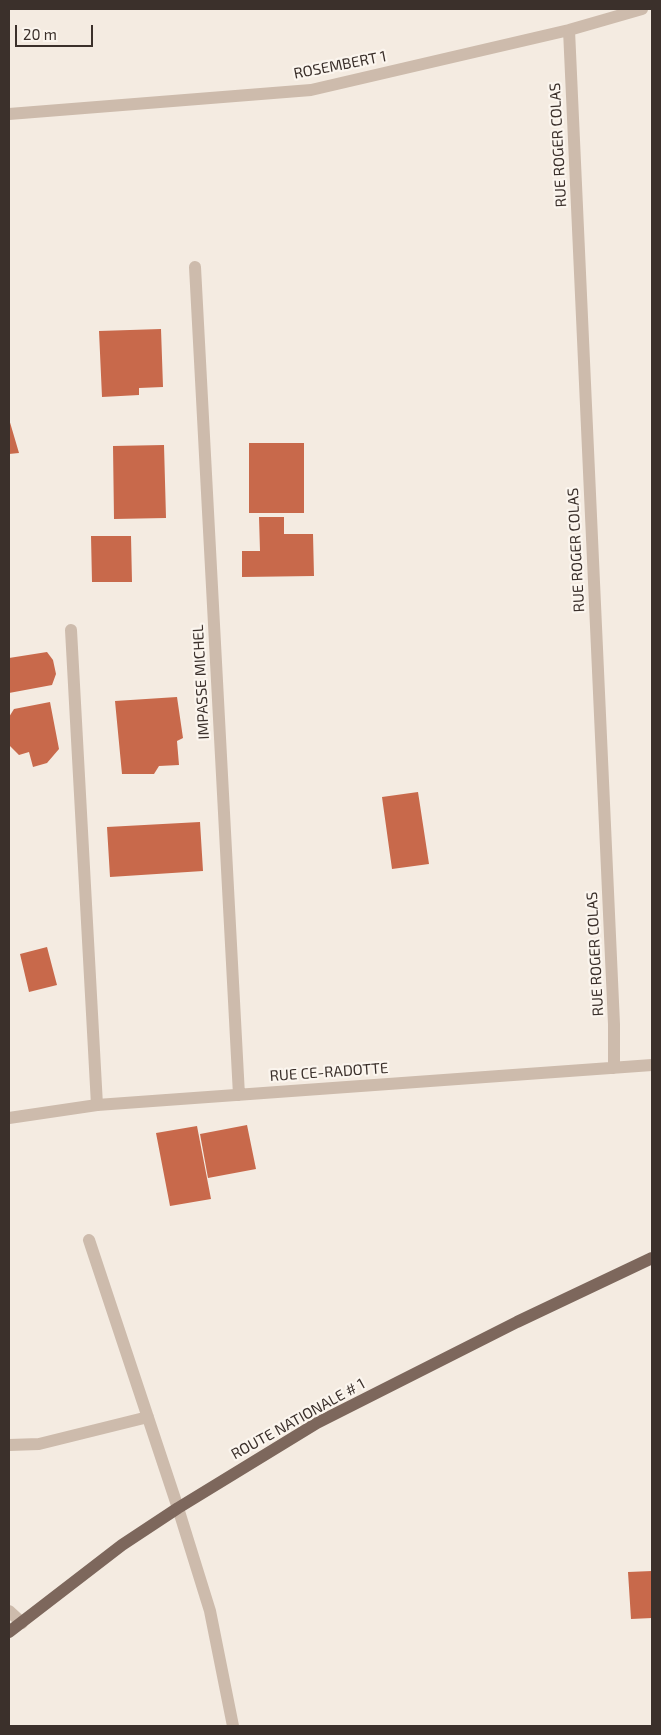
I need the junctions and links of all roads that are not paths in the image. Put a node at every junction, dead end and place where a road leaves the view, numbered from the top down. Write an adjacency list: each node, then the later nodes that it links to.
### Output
1 (642, 9): 2 (street, ROSEMBERT 1)
2 (569, 30): 3 (street, ROSEMBERT 1); 7 (street, RUE ROGER COLAS)
3 (9, 114)
4 (195, 267): 8 (street, IMPASSE MICHEL)
5 (71, 630): 9 (street)
6 (652, 1065): 7 (street, RUE CE-RADOTTE)
7 (614, 1068): 8 (street, RUE CE-RADOTTE)
8 (239, 1095): 9 (street, RUE CE-RADOTTE)
9 (97, 1105): 10 (street, RUE CE-RADOTTE)
10 (9, 1118)
11 (89, 1240): 13 (street)
12 (652, 1258): 15 (main road, ROUTE NATIONALE # 1)
13 (148, 1417): 14 (street); 15 (street)
14 (9, 1445)
15 (178, 1508): 17 (main road, ROUTE NATIONALE # 1); 19 (street)
16 (9, 1611): 17 (street)
17 (22, 1623): 18 (main road, ROUTE NATIONALE # 1)
18 (9, 1632)
19 (233, 1726)

